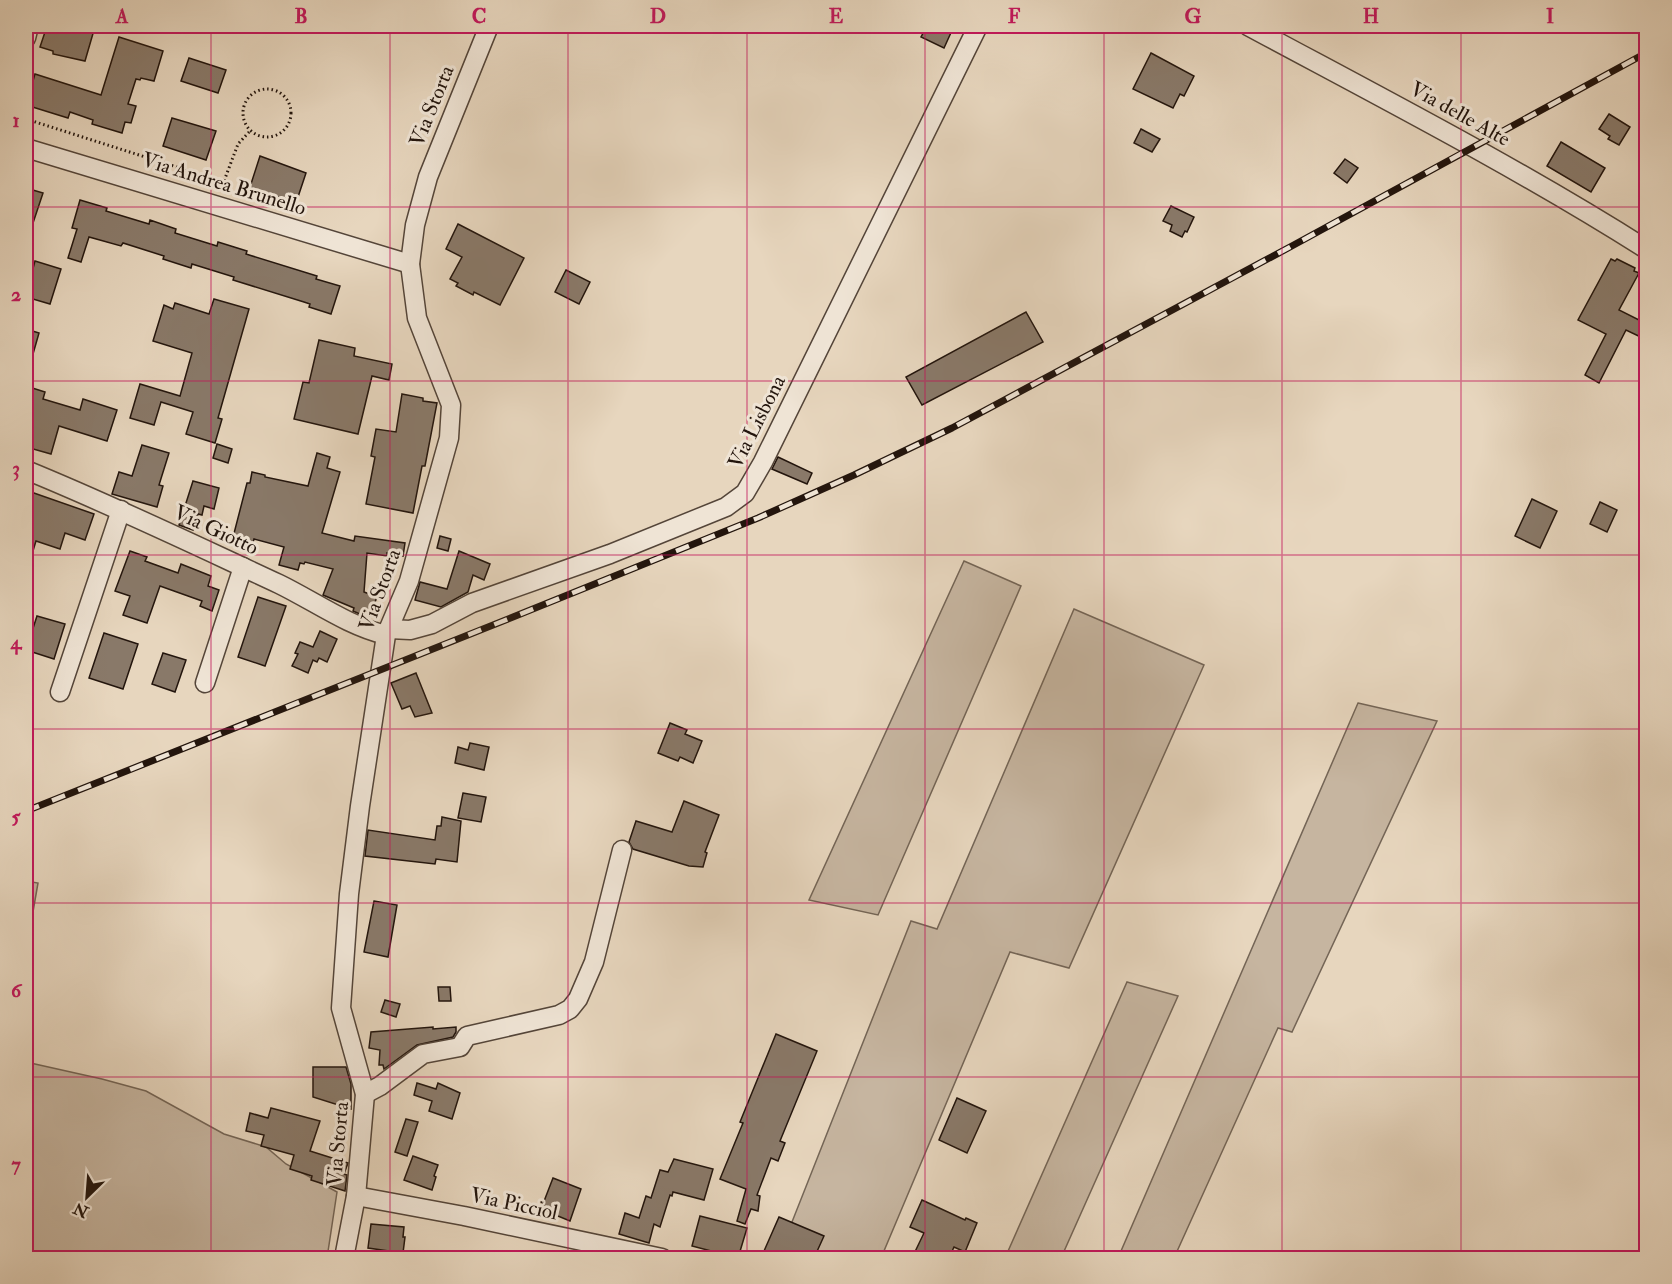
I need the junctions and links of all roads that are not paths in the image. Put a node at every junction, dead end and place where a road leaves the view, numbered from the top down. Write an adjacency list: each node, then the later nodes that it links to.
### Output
1 (29, 26): 5 (street)
2 (489, 26): 8 (street, Via Storta)
3 (978, 26): 12 (street, Via Lisbona)
4 (1248, 26): 7 (street, Via delle Alte)
5 (26, 38)
6 (26, 148): 8 (street, Via Andrea Brunello)
7 (1647, 249)
8 (411, 264): 12 (street, Via Storta)
9 (26, 470): 10 (street, Via Giotto)
10 (121, 510): 11 (street, Via Giotto); 14 (street)
11 (243, 567): 12 (street, Via Giotto); 13 (street)
12 (387, 632): 16 (street, Via Storta)
13 (205, 683)
14 (60, 692)
15 (622, 850): 16 (street)
16 (365, 1094): 17 (street, Via Storta)
17 (356, 1196): 18 (street, Via Storta); 19 (street, Via Picciol)
18 (344, 1258)
19 (662, 1258)

